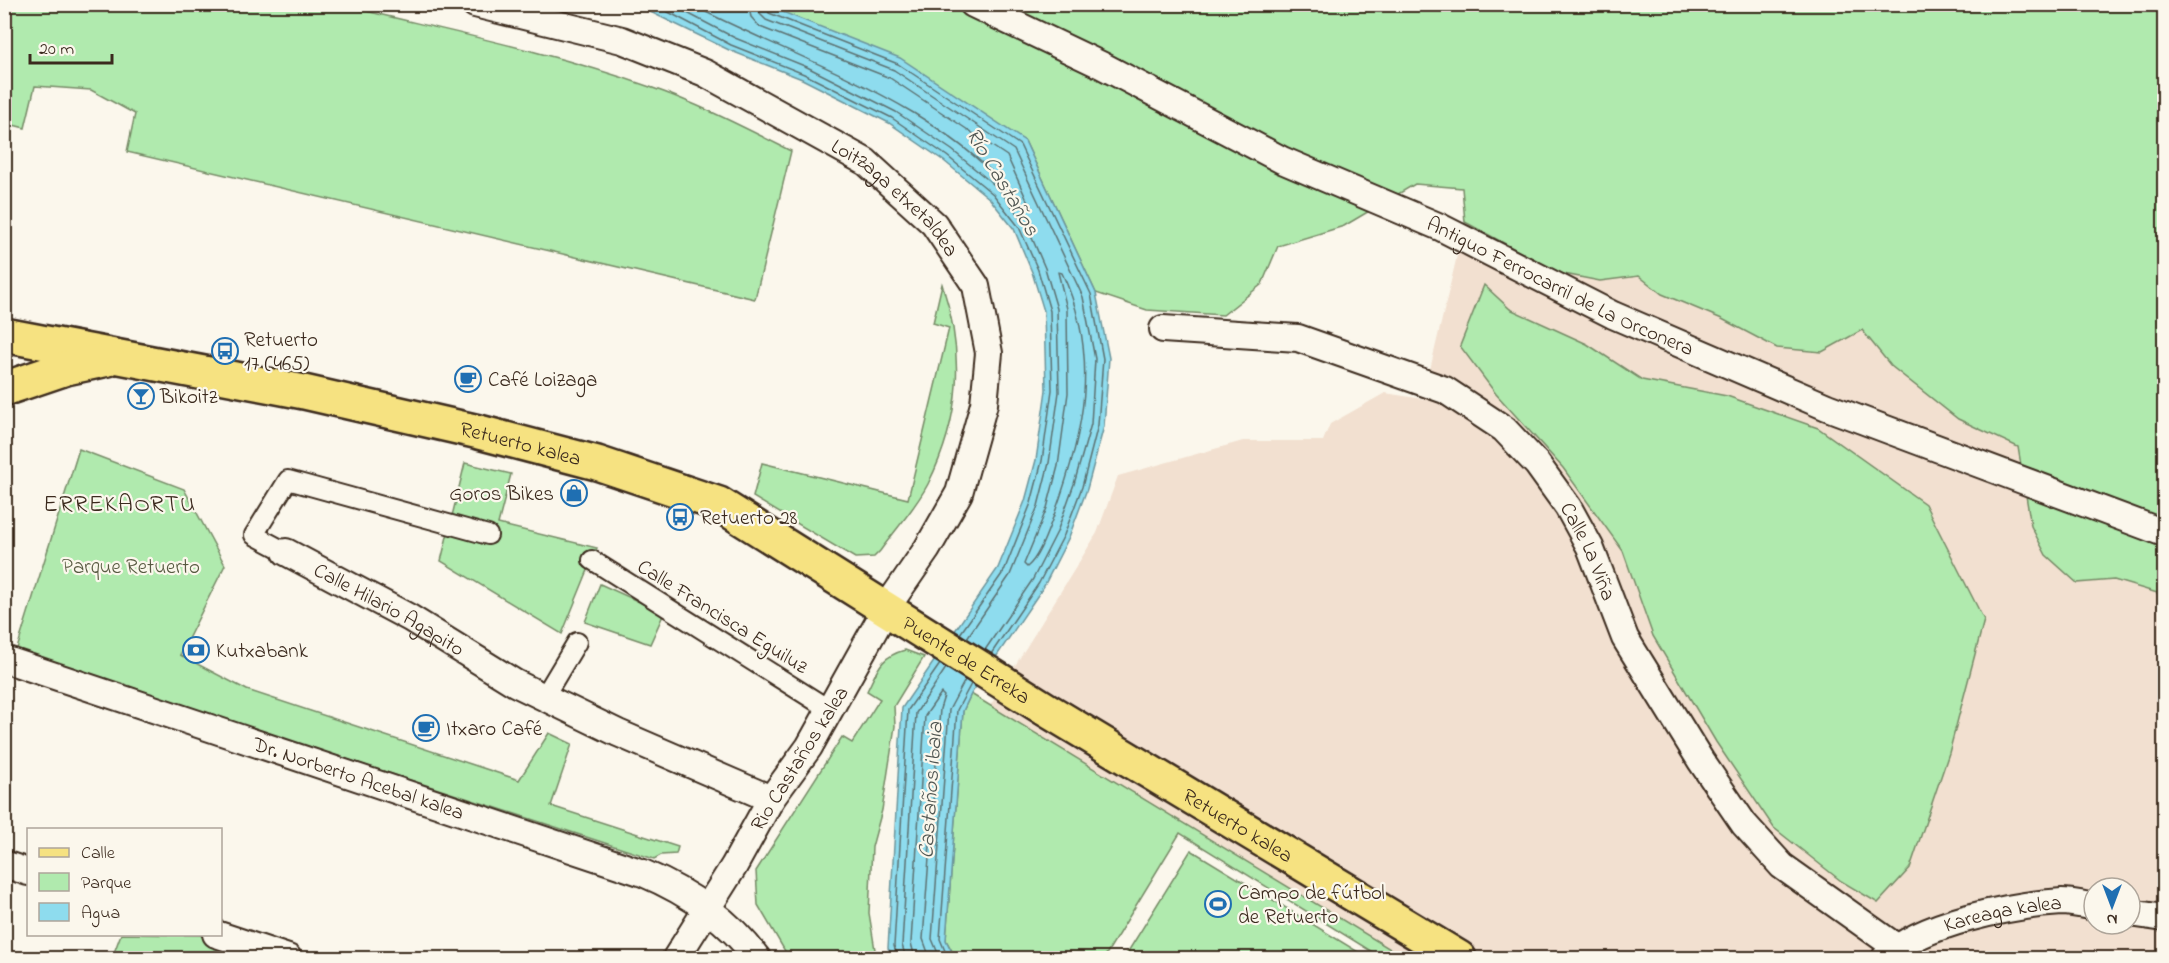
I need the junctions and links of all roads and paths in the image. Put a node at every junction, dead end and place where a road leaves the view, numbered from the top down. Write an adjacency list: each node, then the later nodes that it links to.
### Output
1 (475, 4): 12 (street, Loitzaga etxetaldea)
2 (973, 4): 8 (street, Antiguo Ferrocarril de La Orconera)
3 (1163, 329): 26 (street, Calle La Viña)
4 (4, 335): 6 (main road, Retuerto kalea)
5 (4, 347): 7 (main road)
6 (125, 357): 7 (main road); 12 (main road, Retuerto kalea)
7 (4, 389)
8 (2164, 533)
9 (488, 535): 10 (street, Calle Hilario Agapito)
10 (286, 552): 15 (street, Calle Hilario Agapito)
11 (592, 560): 16 (street, Calle Francisca Eguiluz)
12 (887, 607): 16 (street, Rio Castaños kalea); 17 (main road, Puente de Erreka)
13 (577, 642): 15 (street)
14 (4, 659): 22 (street, Dr. Norberto Acebal kalea)
15 (544, 697): 18 (street, Calle Hilario Agapito)
16 (830, 710): 18 (street, Rio Castaños kalea)
17 (1047, 710): 30 (main road, Retuerto kalea)
18 (771, 798): 22 (street, Rio Castaños kalea)
19 (4, 864): 20 (street)
20 (27, 872)
21 (2082, 905): 26 (street, Kareaga kalea)
22 (708, 909): 28 (street, Rio Castaños kalea); 29 (street)
23 (2142, 915): 24 (street)
24 (2164, 918)
25 (222, 936): 27 (street)
26 (1891, 953)
27 (288, 958)
28 (676, 958)
29 (757, 958)
30 (1459, 958)

